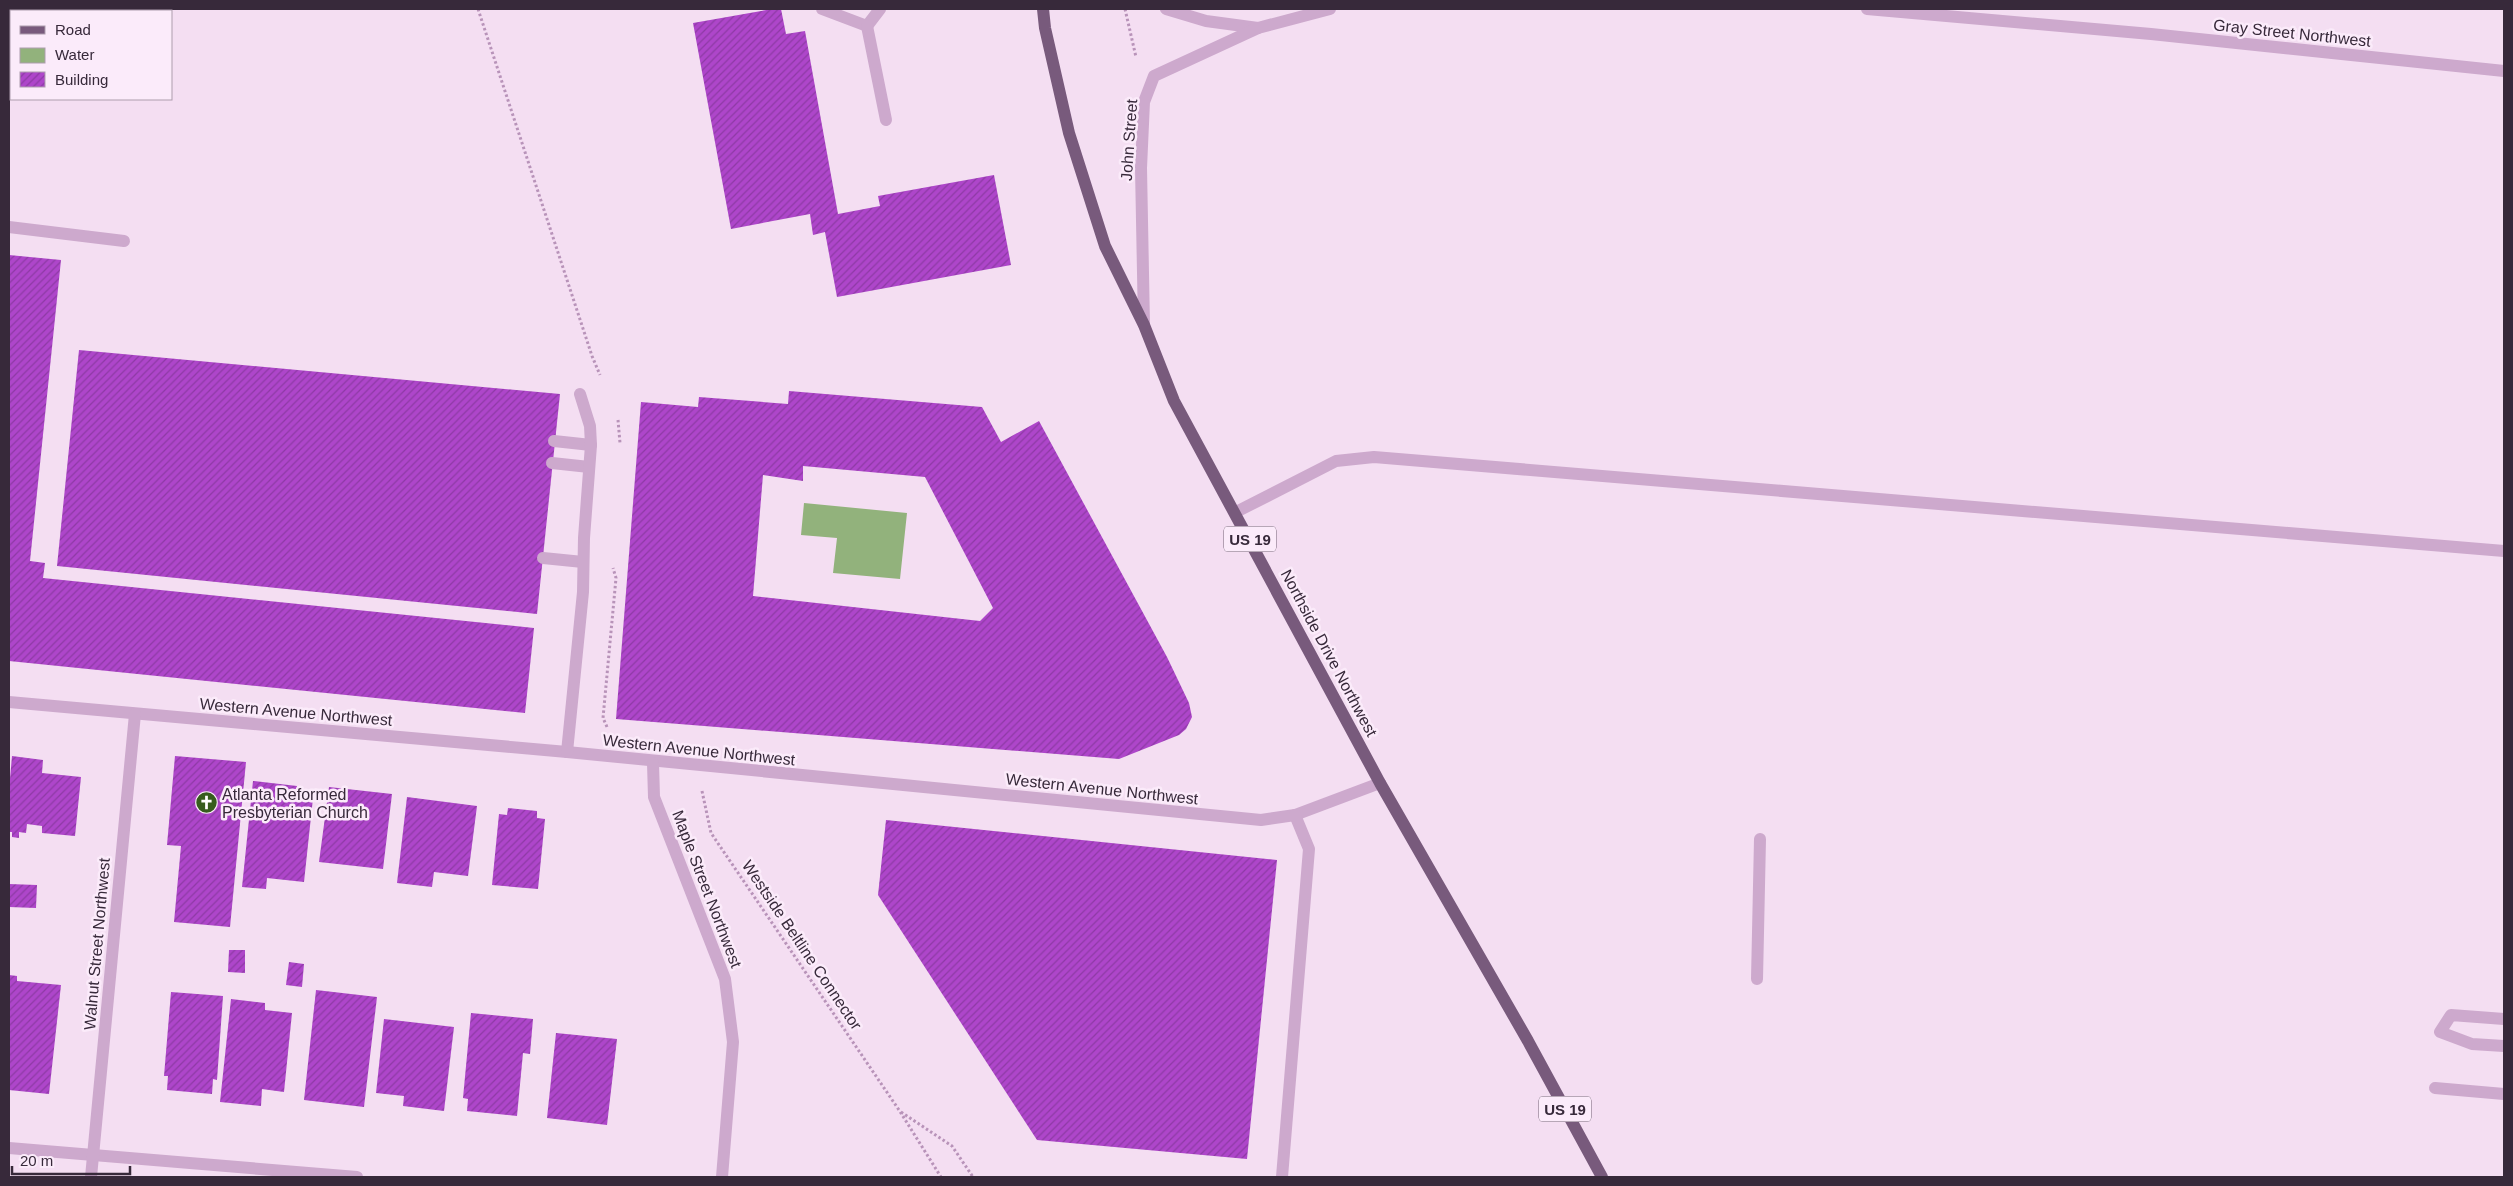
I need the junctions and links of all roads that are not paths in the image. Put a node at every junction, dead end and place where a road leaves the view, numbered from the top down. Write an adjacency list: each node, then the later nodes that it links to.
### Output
1 (822, 9): 7 (street)
2 (880, 9): 7 (street)
3 (1043, 9): 13 (main road, Northside Drive Northwest / US 19)
4 (1166, 9): 8 (street)
5 (1330, 9): 8 (street)
6 (1867, 9): 9 (street, Gray Street Northwest)
7 (867, 26): 10 (street)
8 (1258, 28): 13 (street, John Street)
9 (2504, 71)
10 (886, 120)
11 (9, 227): 12 (street)
12 (124, 240)
13 (1144, 324): 19 (main road, Northside Drive Northwest / US 19)
14 (580, 394): 16 (street)
15 (554, 441): 16 (street)
16 (591, 444): 18 (street)
17 (552, 463): 18 (street)
18 (589, 467): 22 (street)
19 (1236, 512): 20 (street); 27 (main road, Northside Drive Northwest / US 19)
20 (2504, 551)
21 (542, 558): 22 (street)
22 (583, 562): 25 (street)
23 (9, 702): 24 (street, Western Avenue Northwest)
24 (135, 714): 25 (street, Western Avenue Northwest); 36 (street, Walnut Street Northwest)
25 (566, 752): 26 (street, Western Avenue Northwest)
26 (653, 762): 28 (street, Western Avenue Northwest); 39 (street, Maple Street Northwest)
27 (1380, 783): 28 (street, Western Avenue Northwest); 41 (main road, Northside Drive Northwest / US 19)
28 (1295, 815): 40 (street)
29 (1760, 839): 30 (street)
30 (1757, 979)
31 (2504, 1019): 32 (street)
32 (2504, 1046)
33 (2435, 1088): 34 (street)
34 (2504, 1094)
35 (9, 1148): 36 (street)
36 (93, 1153): 37 (street, Walnut Street Northwest); 38 (street)
37 (91, 1177)
38 (357, 1177)
39 (722, 1177)
40 (1282, 1177)
41 (1602, 1177)

